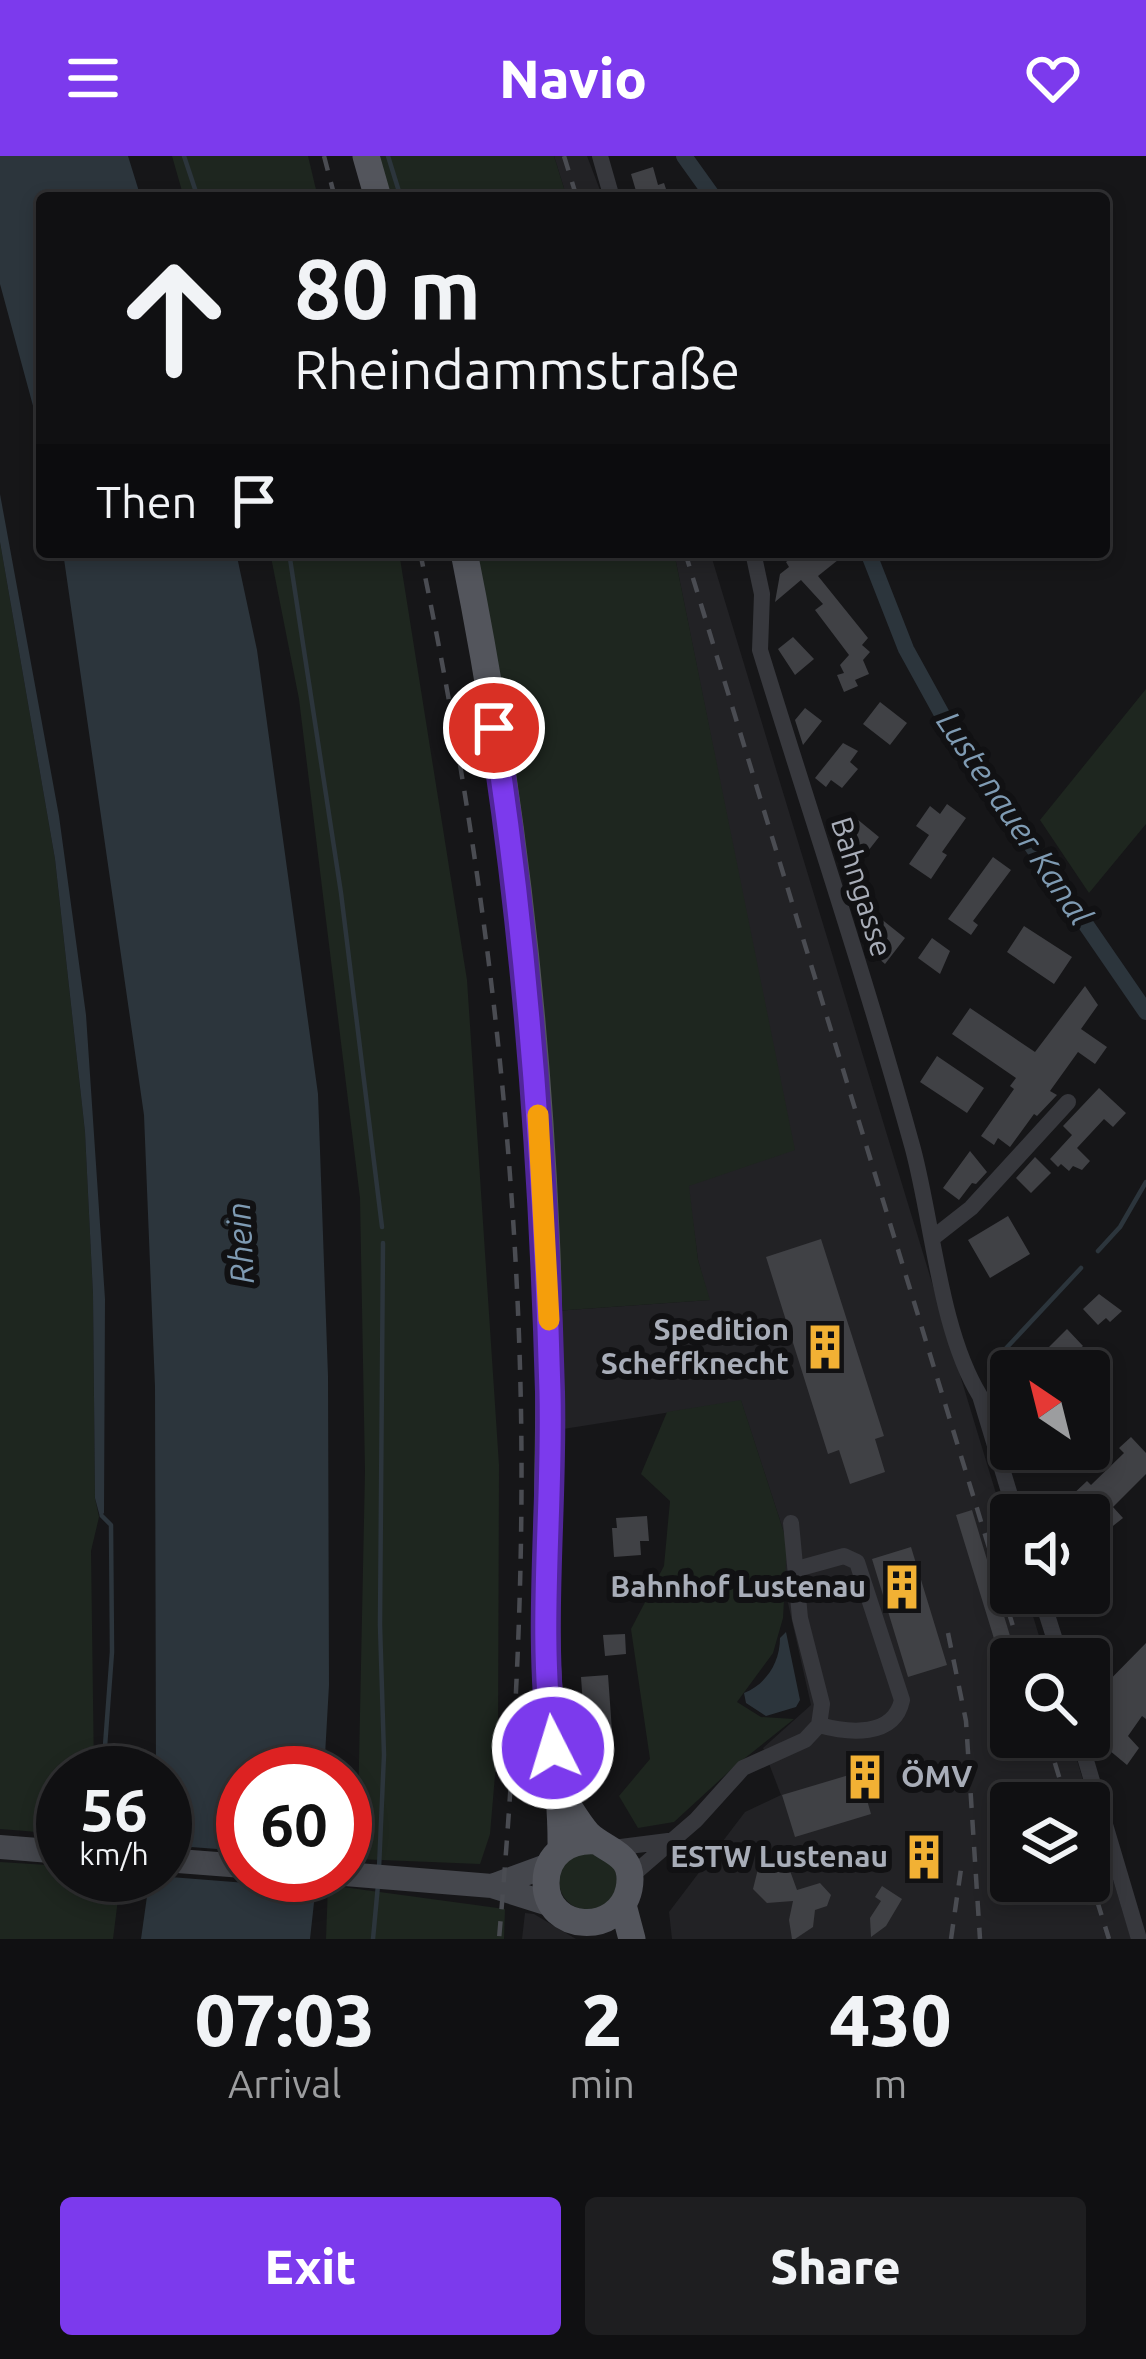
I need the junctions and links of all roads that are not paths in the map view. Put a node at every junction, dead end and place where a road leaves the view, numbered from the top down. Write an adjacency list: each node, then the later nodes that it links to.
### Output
1 (366, 156): 3 (main road)
2 (600, 156): 4 (street)
3 (376, 192)
4 (611, 192)
5 (465, 558): 14 (main road)
6 (754, 558): 8 (street, Bahngasse)
7 (1069, 1102): 8 (street)
8 (934, 1237): 9 (street, Bahngasse)
9 (1010, 1494)
10 (791, 1522): 11 (street)
11 (796, 1569): 12 (street); 12 (street)
12 (818, 1725): 15 (street)
13 (1085, 1758): 26 (street)
14 (561, 1795): 16 (main road); 19 (main road)
15 (674, 1839): 16 (street); 22 (street)
16 (604, 1845): 19 (main road); 22 (main road)
17 (0, 1847): 18 (main road)
18 (36, 1850)
19 (555, 1857): 21 (main road); 23 (main road)
20 (372, 1876): 21 (main road)
21 (492, 1886): 23 (main road)
22 (626, 1892): 24 (main road); 25 (main road)
23 (552, 1905): 24 (main road)
24 (603, 1931)
25 (632, 1939)
26 (1139, 1939)

